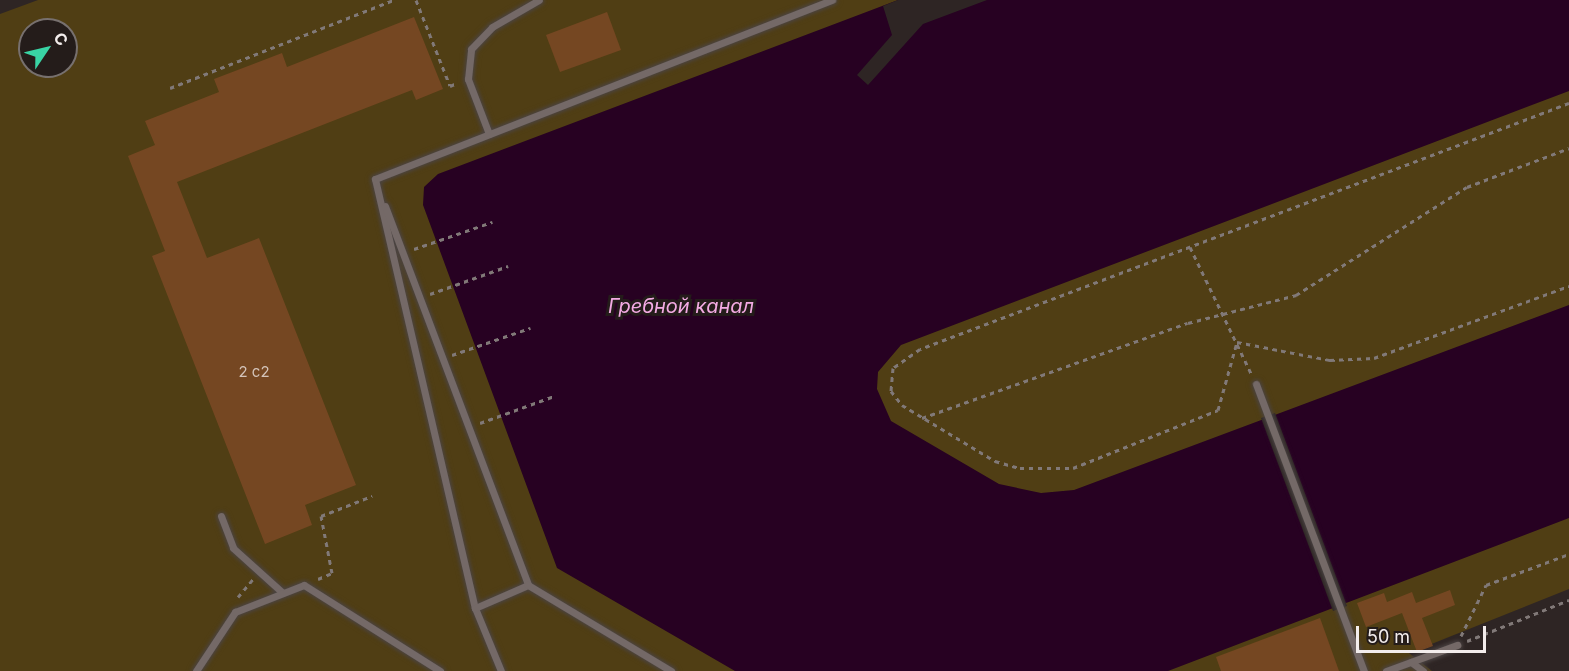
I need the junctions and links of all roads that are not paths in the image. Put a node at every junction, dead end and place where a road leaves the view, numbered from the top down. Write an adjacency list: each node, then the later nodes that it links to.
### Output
1 (539, 0): 3 (lane)
2 (832, 0): 3 (lane)
3 (489, 134): 4 (lane)
4 (375, 179): 7 (lane); 9 (lane)
5 (1256, 384): 16 (lane)
6 (221, 516): 8 (lane)
7 (528, 585): 9 (lane); 15 (lane)
8 (283, 593): 12 (lane); 13 (lane)
9 (475, 608): 14 (lane)
10 (1457, 645): 11 (lane)
11 (1411, 662): 17 (lane); 18 (lane)
12 (196, 671)
13 (440, 671)
14 (501, 671)
15 (671, 671)
16 (1364, 671)
17 (1386, 671)
18 (1423, 671)

